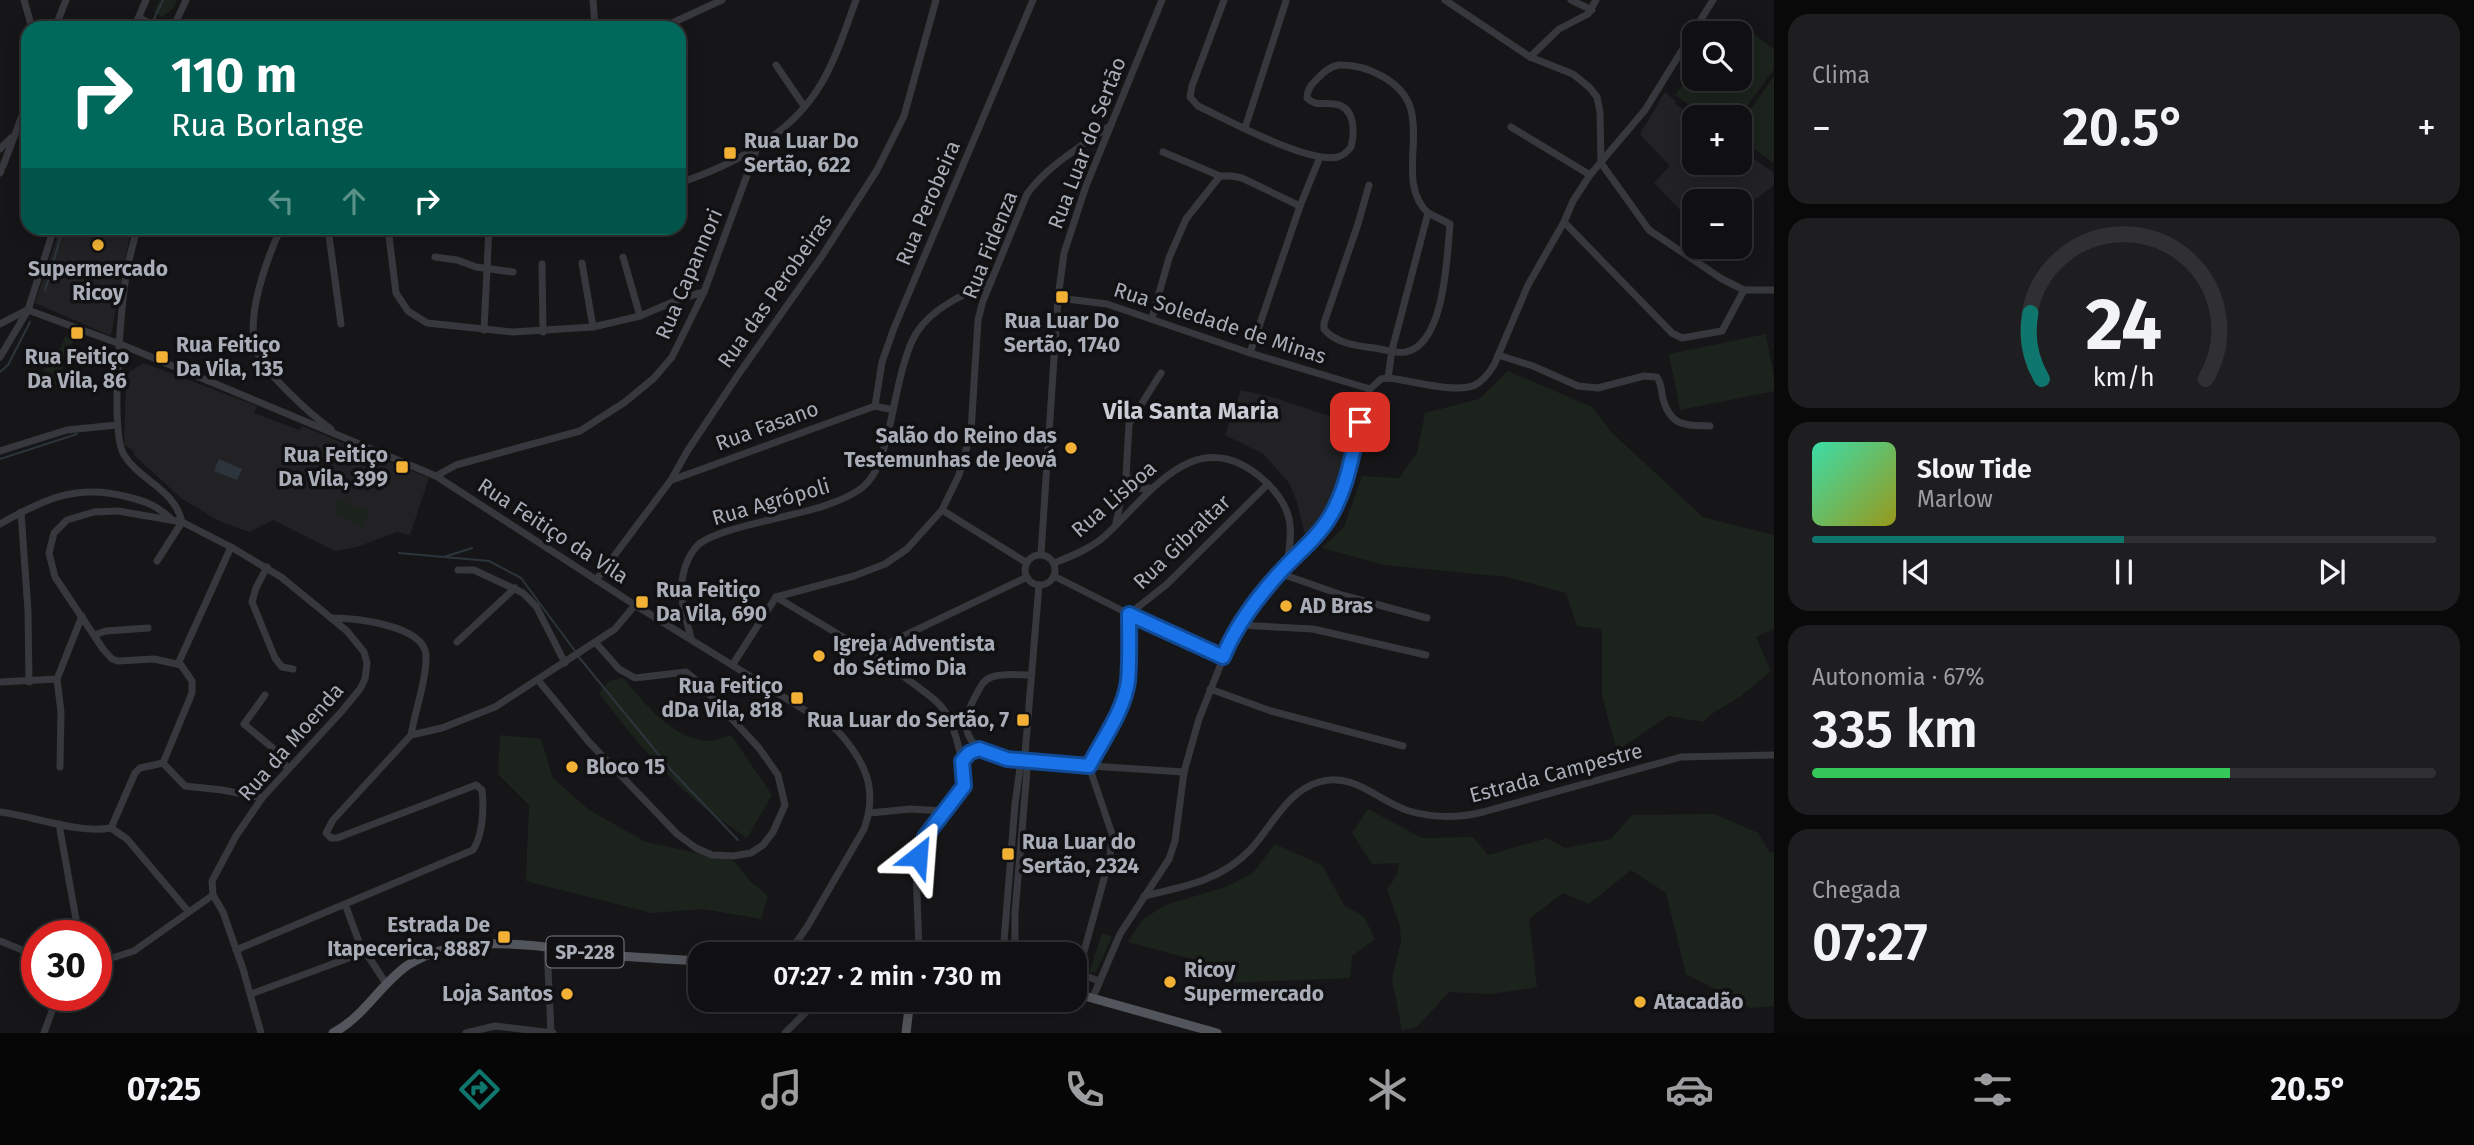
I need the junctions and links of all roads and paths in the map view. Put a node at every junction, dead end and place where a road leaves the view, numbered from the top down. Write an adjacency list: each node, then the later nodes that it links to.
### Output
1 (24, 0): 19 (street)
2 (66, 0): 20 (street)
3 (146, 0): 18 (street)
4 (186, 0): 23 (street)
5 (593, 0): 24 (street)
6 (722, 0): 25 (street)
7 (856, 0): 28 (street)
8 (936, 0): 88 (street, Rua das Perobeiras)
9 (1034, 0): 80 (street, Rua Perobeira)
10 (1162, 0): 30 (street, Rua Luar do Sertão)
11 (1224, 0): 32 (street)
12 (1445, 0): 26 (street)
13 (1571, 0): 17 (street)
14 (1596, 0): 17 (street)
15 (1713, 0): 38 (street)
16 (1286, 1): 32 (street)
17 (1592, 10): 26 (street)
18 (139, 18): 21 (street); 22 (street)
19 (30, 21)
20 (58, 21)
21 (138, 21)
22 (146, 21)
23 (176, 21)
24 (594, 21)
25 (676, 21)
26 (1530, 57): 38 (street)
27 (776, 65): 28 (street)
28 (804, 106): 34 (street)
29 (21, 118): 33 (street)
30 (1111, 125): 59 (street, Rua Fidenza); 63 (street, Rua Luar do Sertão)
31 (1511, 127): 40 (street)
32 (1245, 128): 37 (street)
33 (14, 135): 35 (street); 39 (street)
34 (757, 148): 42 (street); 62 (street, Rua Capannori)
35 (0, 149)
36 (1163, 152): 41 (street)
37 (1320, 157): 44 (street); 45 (street)
38 (1601, 163): 40 (street); 60 (street)
39 (1, 169)
40 (1590, 175): 46 (street)
41 (1220, 176): 44 (street); 66 (street)
42 (686, 180)
43 (1369, 185): 73 (street)
44 (1300, 206): 74 (street)
45 (1428, 213): 73 (street); 73 (street)
46 (1564, 222): 60 (street); 75 (street)
47 (52, 235): 64 (street)
48 (135, 235): 72 (street)
49 (278, 235): 82 (street)
50 (329, 235): 68 (street)
51 (389, 235): 70 (street)
52 (488, 235): 57 (street)
53 (435, 257): 57 (street)
54 (622, 257): 65 (street)
55 (582, 263): 69 (street)
56 (542, 264): 71 (street)
57 (486, 268): 58 (street); 70 (street)
58 (513, 272)
59 (991, 282): 81 (street, Rua Agrópoli); 91 (street, Rua Fidenza)
60 (1744, 290): 61 (street)
61 (1774, 290)
62 (704, 292): 65 (street); 86 (street, Rua Capannori)
63 (1058, 298): 66 (street, Rua Soledade de Minas); 98 (street, Rua Luar do Sertão)
64 (28, 310): 67 (street); 72 (street); 76 (street)
65 (640, 316): 69 (street)
66 (1152, 318): 74 (street, Rua Soledade de Minas)
67 (0, 324)
68 (341, 324)
69 (593, 327): 71 (street)
70 (484, 330): 71 (street)
71 (543, 332)
72 (120, 344): 82 (street); 83 (street)
73 (1395, 351): 78 (street)
74 (1250, 353): 79 (street, Rua Soledade de Minas)
75 (1498, 355): 78 (street); 84 (street)
76 (0, 357)
77 (1161, 373): 87 (street)
78 (1388, 378): 79 (street)
79 (1370, 389): 102 (street)
80 (875, 406): 81 (street); 88 (street, Rua Fasano)
81 (893, 410): 120 (street, Rua Agrópoli)
82 (319, 424): 86 (street, Rua Feitiço da Vila)
83 (117, 425): 85 (street); 94 (street)
84 (1710, 426)
85 (0, 451)
86 (436, 476): 108 (street, Rua Feitiço da Vila)
87 (1126, 476): 90 (street); 96 (street)
88 (671, 480): 108 (street, Rua das Perobeiras)
89 (1268, 484): 90 (street, Rua Lisboa); 102 (street, Rua Lisboa); 113 (street, Rua Gibraltar)
90 (1153, 487): 96 (street, Rua Lisboa)
91 (943, 510): 100 (street); 111 (street, Rua Fidenza)
92 (21, 512): 93 (street, Rua da Moenda); 95 (street, Rua da Moenda); 134 (street)
93 (171, 520): 94 (street, Rua da Moenda); 114 (street, Rua da Moenda)
94 (182, 522): 97 (street, Rua da Moenda); 99 (street)
95 (0, 524)
96 (1116, 524): 101 (street, Rua Lisboa)
97 (232, 547): 103 (street, Rua da Moenda); 127 (street)
98 (1041, 554): 100 (street); 101 (street)
99 (157, 561)
100 (1027, 563): 107 (street)
101 (1054, 563): 106 (street)
102 (1287, 565): 105 (street)
103 (267, 567): 115 (street, Rua da Moenda); 129 (street)
104 (458, 570): 110 (street)
105 (1279, 573): 116 (street); 117 (street)
106 (1054, 576): 109 (street); 113 (street)
107 (1027, 578): 109 (street); 123 (street)
108 (596, 580): 112 (street, Rua Feitiço da Vila)
109 (1039, 585): 130 (street)
110 (515, 588): 121 (street); 126 (street)
111 (776, 597): 123 (street); 128 (street)
112 (635, 605): 120 (street, Rua Feitiço da Vila); 122 (street)
113 (1129, 614): 125 (street); 146 (street, Rua Gibraltar)
114 (82, 616): 119 (street); 131 (street)
115 (331, 618): 139 (street); 148 (street, Rua da Moenda)
116 (1427, 618)
117 (1239, 625): 124 (street); 125 (street)
118 (148, 628): 119 (street)
119 (94, 635): 127 (street)
120 (691, 638): 128 (street, Rua Feitiço da Vila)
121 (457, 642)
122 (596, 643): 126 (street); 132 (street)
123 (868, 653): 138 (street)
124 (1426, 655)
125 (1223, 657): 135 (street)
126 (565, 663): 132 (street)
127 (178, 664): 145 (street)
128 (733, 664): 153 (street, Rua Feitiço da Vila)
129 (293, 669)
130 (1030, 675): 137 (street); 143 (street)
131 (57, 679): 134 (street); 147 (street)
132 (538, 680): 139 (street)
133 (0, 682): 134 (street)
134 (29, 682)
135 (1210, 689): 140 (street); 149 (street)
136 (265, 695): 148 (street)
137 (965, 723): 138 (street); 141 (street)
138 (953, 730): 144 (street)
139 (411, 735): 159 (street)
140 (1404, 746)
141 (979, 749): 143 (street); 144 (street)
142 (1774, 755): 158 (street, Estrada Campestre)
143 (1025, 759): 146 (street); 156 (street)
144 (962, 761): 151 (street)
145 (163, 763): 150 (street); 155 (street)
146 (1089, 766): 149 (street); 169 (street)
147 (60, 767)
148 (288, 769): 150 (street, Rua da Moenda)
149 (1184, 772): 158 (street)
150 (262, 798): 157 (street, Rua da Moenda)
151 (946, 811): 153 (street); 166 (street)
152 (0, 812): 154 (street)
153 (870, 813): 162 (street, Rua Feitiço da Vila)
154 (59, 824): 155 (street); 161 (street)
155 (111, 828): 160 (street)
156 (1013, 892): 167 (street); 168 (street)
157 (213, 895): 160 (street); 172 (street)
158 (1144, 896): 177 (street)
159 (345, 904): 172 (street); 173 (street)
160 (188, 911): 174 (street)
161 (76, 920)
162 (807, 927): 164 (street, Rua Feitiço da Vila); 165 (street, Rua Feitiço da Vila)
163 (0, 941): 171 (street)
164 (796, 942)
165 (805, 942)
166 (919, 942)
167 (1005, 942)
168 (1014, 942)
169 (1086, 942)
170 (547, 947): 175 (main road, SP-228); 178 (main road, SP-228); 189 (street)
171 (21, 950)
172 (236, 950): 179 (street)
173 (365, 952): 178 (street); 179 (street)
174 (112, 958)
175 (688, 960)
176 (1087, 977): 177 (street)
177 (1099, 981): 181 (street)
178 (387, 985): 187 (main road, SP-228)
179 (251, 994): 186 (street)
180 (1087, 995): 181 (main road)
181 (1093, 997): 192 (main road)
182 (52, 1011): 185 (street)
183 (805, 1012): 190 (street)
184 (908, 1012): 191 (main road)
185 (44, 1033)
186 (261, 1033)
187 (333, 1033)
188 (466, 1033): 189 (street)
189 (552, 1033)
190 (785, 1033)
191 (906, 1033)
192 (1217, 1033)

